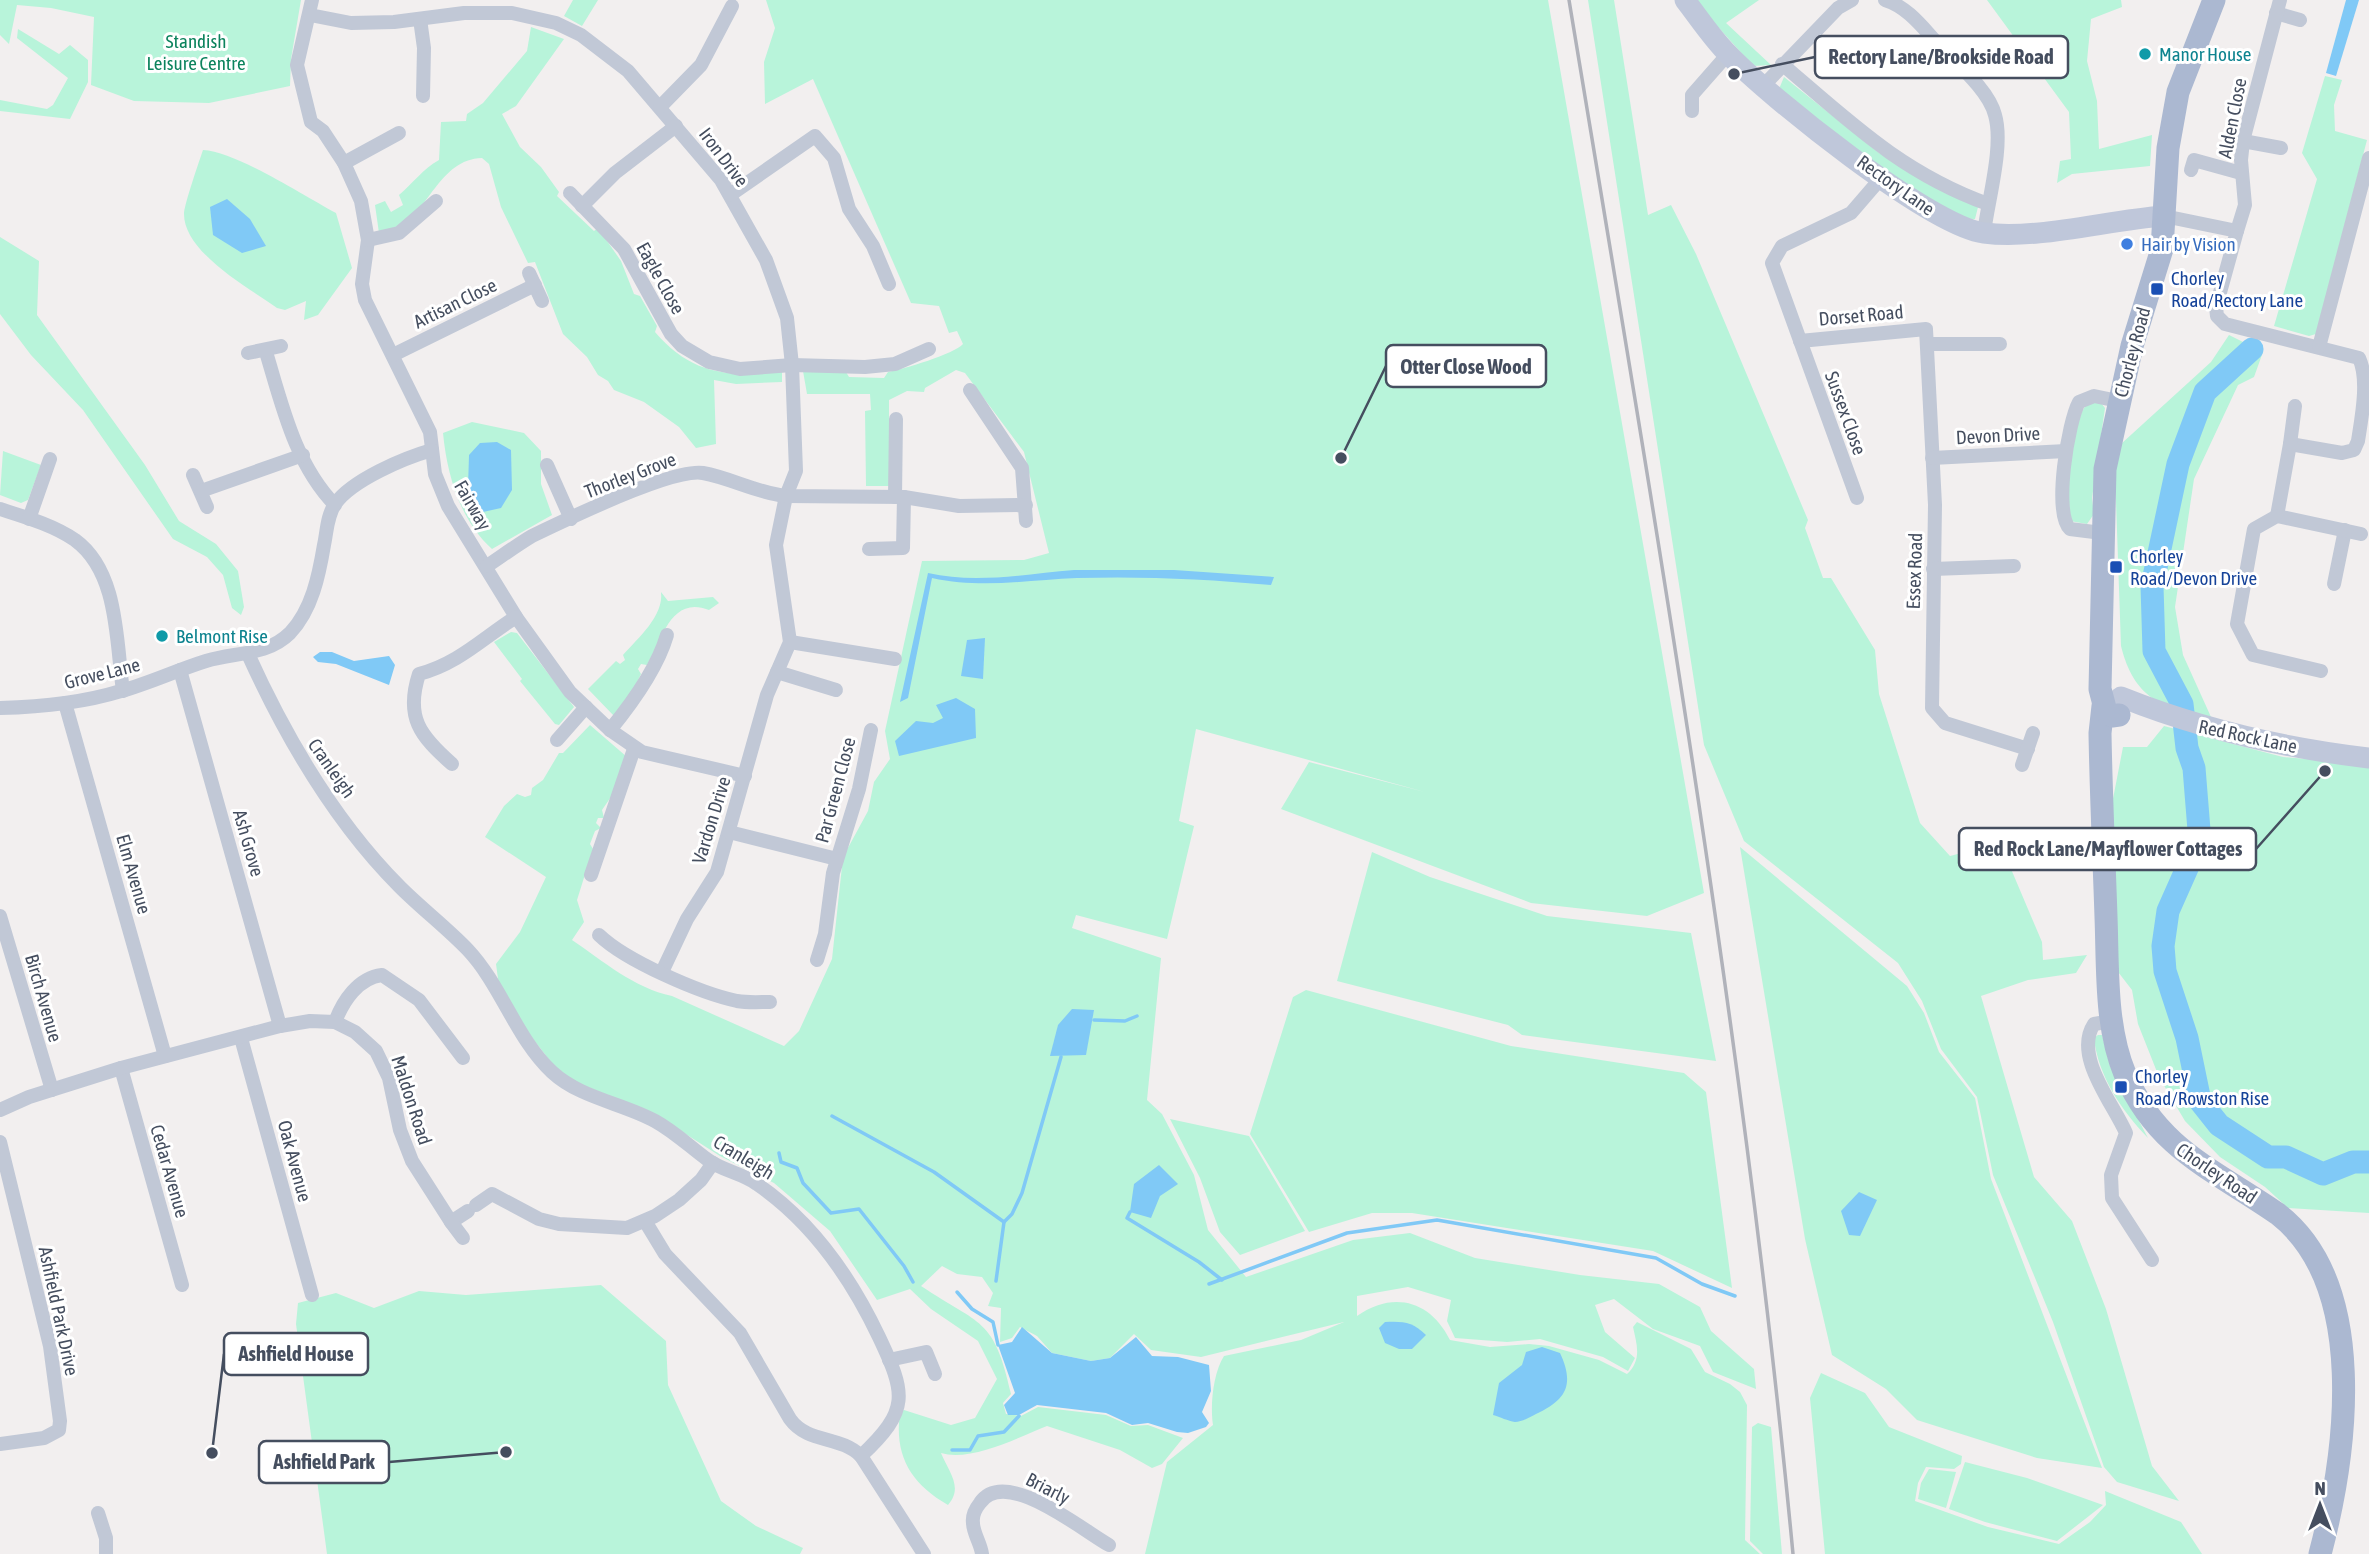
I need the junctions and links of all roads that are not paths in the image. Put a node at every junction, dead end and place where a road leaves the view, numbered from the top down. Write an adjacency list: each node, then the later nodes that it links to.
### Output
1 (1685, 0): 11 (main road, Rectory Lane)
2 (1852, 0): 12 (street)
3 (1885, 0): 29 (street)
4 (2214, 0): 31 (main road, Chorley Road)
5 (732, 6): 15 (street)
6 (311, 7): 9 (street, Iron Drive); 22 (street, Fairway)
7 (2278, 7): 10 (street); 19 (street, Alden Close)
8 (442, 8): 9 (street, Iron Drive); 15 (street, Iron Drive)
9 (420, 19): 14 (street)
10 (2300, 20)
11 (1728, 54): 13 (main road, Rectory Lane); 16 (street)
12 (1782, 64): 13 (street); 29 (street, Rectory Lane)
13 (1763, 86): 25 (main road, Rectory Lane)
14 (423, 96)
15 (660, 107): 17 (street, Iron Drive)
16 (1692, 110)
17 (676, 126): 27 (street, Iron Drive); 30 (street)
18 (398, 134): 22 (street)
19 (2244, 141): 20 (street); 24 (street, Alden Close)
20 (2281, 148)
21 (2369, 158): 42 (street)
22 (344, 163): 34 (street, Fairway)
23 (2191, 170): 24 (street)
24 (2241, 173): 32 (street, Alden Close)
25 (1882, 177): 33 (main road, Rectory Lane); 38 (street, Sussex Close)
26 (570, 193): 30 (street, Eagle Close)
27 (730, 195): 35 (street); 47 (street, Iron Drive)
28 (436, 201): 34 (street)
29 (1987, 204): 33 (street)
30 (582, 206): 47 (street, Eagle Close)
31 (2164, 216): 32 (street); 33 (main road, Rectory Lane); 49 (main road, Chorley Road)
32 (2237, 231): 42 (street, Alden Close)
33 (1984, 233)
34 (368, 240): 46 (street, Fairway)
35 (889, 284)
36 (542, 301): 46 (street, Artisan Close)
37 (1926, 329): 38 (street, Dorset Road); 39 (street, Essex Road)
38 (1800, 341): 63 (street, Sussex Close)
39 (1927, 344): 40 (street); 56 (street, Essex Road)
40 (2000, 344)
41 (281, 346): 44 (street)
42 (2319, 347): 52 (street)
43 (929, 349): 47 (street, Eagle Close)
44 (266, 352): 45 (street); 55 (street)
45 (248, 353)
46 (393, 355): 53 (street, Fairway)
47 (792, 365): 61 (street, Iron Drive)
48 (970, 390): 62 (street, Thorley Grove)
49 (2118, 401): 54 (street, Devon Drive); 71 (main road, Chorley Road)
50 (2295, 407): 52 (street)
51 (896, 419): 62 (street)
52 (2290, 444): 67 (street)
53 (432, 450): 64 (street); 74 (street, Fairway)
54 (2066, 451): 56 (street, Devon Drive); 71 (street, Devon Drive)
55 (303, 455): 60 (street); 64 (street)
56 (1932, 458): 76 (street, Essex Road)
57 (50, 459): 68 (street)
58 (547, 466): 69 (street, Thorley Grove)
59 (193, 475): 60 (street)
60 (201, 491): 65 (street)
61 (786, 496): 62 (street, Thorley Grove); 69 (street, Thorley Grove); 80 (street, Vardon Drive)
62 (900, 497): 73 (street)
63 (1857, 498)
64 (335, 505): 81 (street, Grove Lane)
65 (207, 508)
66 (0, 509): 68 (street)
67 (2277, 516): 70 (street); 84 (street)
68 (29, 519): 87 (street)
69 (570, 519): 74 (street, Thorley Grove)
70 (2345, 530): 72 (street); 77 (street)
71 (2102, 533): 89 (main road, Chorley Road)
72 (2361, 534)
73 (869, 549)
74 (487, 566): 78 (street, Fairway)
75 (2014, 566): 76 (street)
76 (1933, 569): 97 (street, Essex Road)
77 (2334, 584)
78 (516, 617): 90 (street, Fairway); 99 (street)
79 (667, 635): 92 (street)
80 (790, 642): 82 (street); 85 (street, Vardon Drive)
81 (248, 654): 83 (street, Grove Lane); 120 (street, Cranleigh)
82 (895, 659)
83 (180, 670): 87 (street, Grove Lane); 112 (street, Ash Grove)
84 (2321, 671)
85 (777, 672): 86 (street); 101 (street, Vardon Drive)
86 (836, 690)
87 (123, 691): 88 (street, Grove Lane)
88 (65, 703): 91 (street, Grove Lane); 114 (street, Elm Avenue)
89 (2114, 705): 98 (main road, Red Rock Lane); 111 (main road, Chorley Road)
90 (586, 706): 92 (street, Fairway); 95 (street)
91 (0, 708)
92 (610, 730): 96 (street, Fairway)
93 (871, 730): 103 (street, Par Green Close)
94 (2033, 733): 97 (street)
95 (557, 740)
96 (634, 749): 101 (street, Fairway); 104 (street)
97 (2028, 749): 100 (street)
98 (2369, 758)
99 (453, 764)
100 (2022, 765)
101 (745, 776): 102 (street, Vardon Drive)
102 (729, 832): 103 (street, Par Green Close); 108 (street, Vardon Drive)
103 (837, 859): 107 (street, Par Green Close)
104 (591, 874)
105 (0, 916): 117 (street, Birch Avenue)
106 (599, 936): 108 (street)
107 (817, 960)
108 (662, 972): 109 (street)
109 (770, 1002)
110 (335, 1021): 112 (street); 115 (street); 122 (street, Maldon Road)
111 (2112, 1021): 124 (street); 136 (main road, Chorley Road)
112 (280, 1026): 113 (street)
113 (242, 1038): 114 (street); 126 (street, Oak Avenue)
114 (165, 1056): 116 (street)
115 (463, 1058)
116 (121, 1068): 117 (street); 125 (street, Cedar Avenue)
117 (51, 1090): 118 (street)
118 (0, 1110)
119 (0, 1142): 129 (street, Ashfield Park Drive)
120 (713, 1163): 121 (street); 127 (street, Cranleigh)
121 (646, 1221): 122 (street); 130 (street)
122 (452, 1222): 123 (street, Maldon Road)
123 (463, 1238)
124 (2154, 1262)
125 (181, 1285)
126 (312, 1295)
127 (889, 1360): 128 (street); 130 (street, Cranleigh)
128 (935, 1374)
129 (0, 1444)
130 (861, 1456): 134 (street)
131 (98, 1513): 133 (street)
132 (1108, 1545): 135 (street, Briarly)
133 (106, 1554)
134 (924, 1554)
135 (982, 1554)
136 (2320, 1554)

